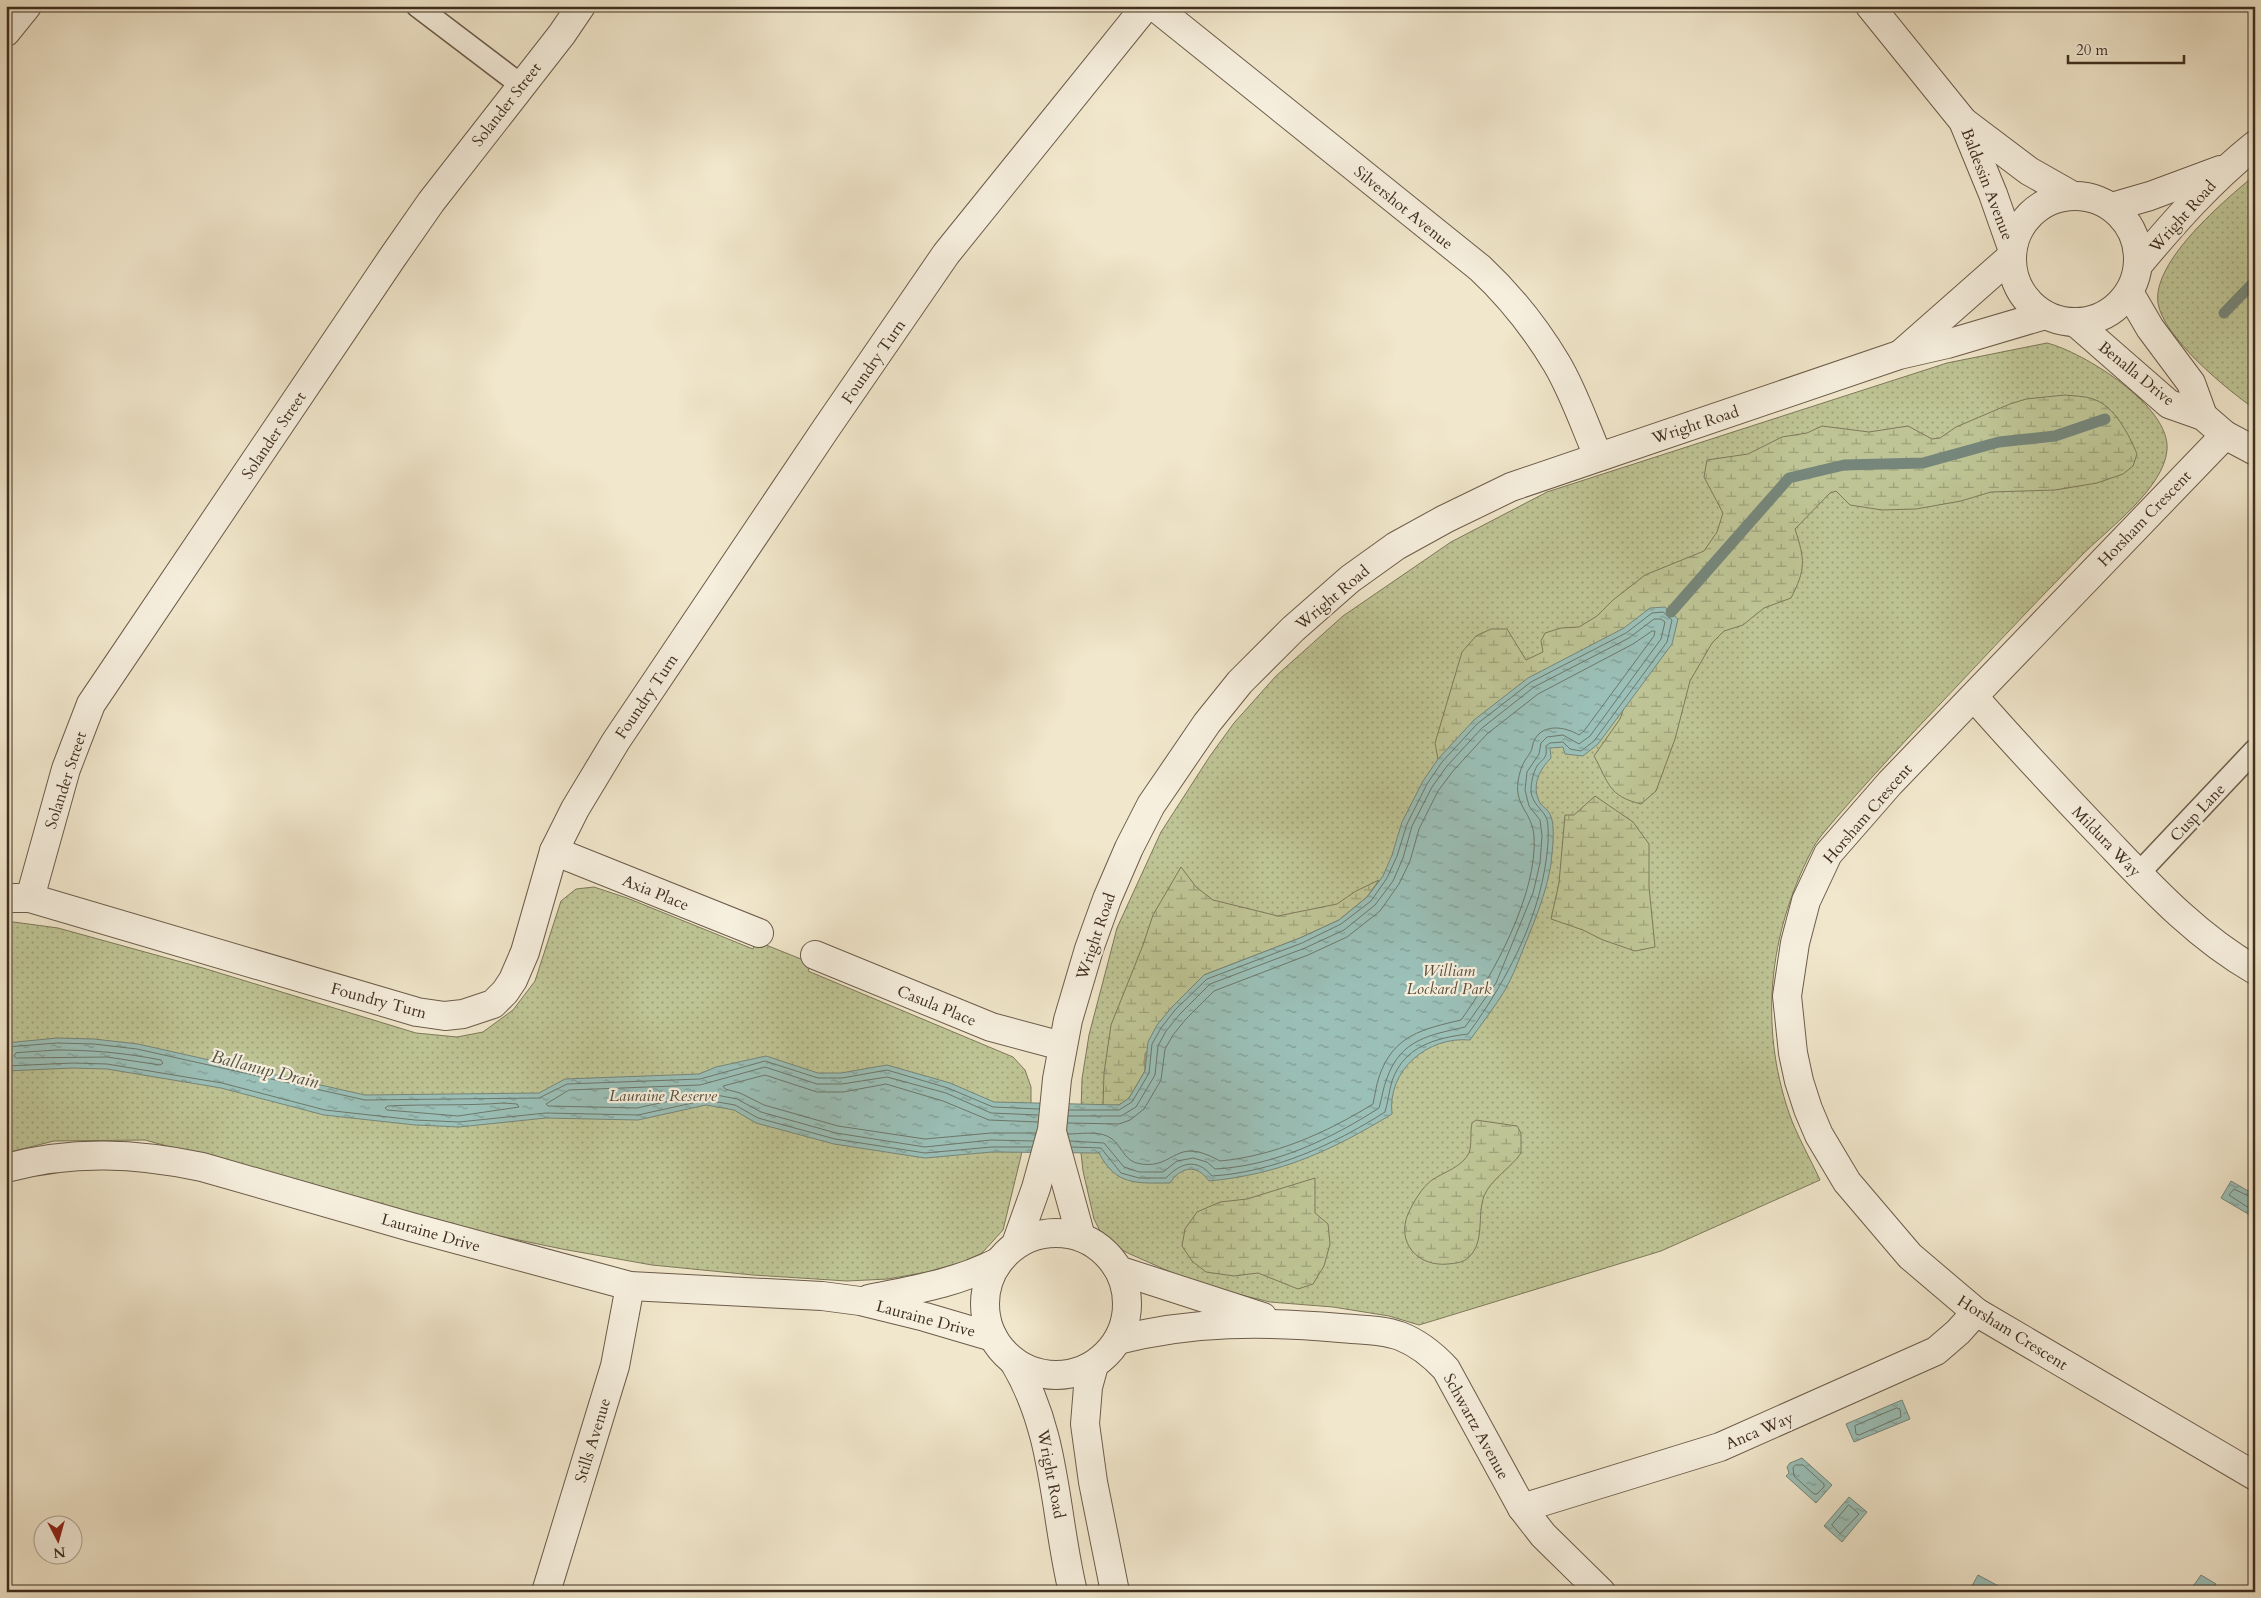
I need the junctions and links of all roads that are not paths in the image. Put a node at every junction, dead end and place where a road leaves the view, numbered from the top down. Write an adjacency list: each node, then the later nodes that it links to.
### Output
1 (27, 6): 7 (street)
2 (417, 6): 8 (lane)
3 (581, 6): 8 (street, Solander Street)
4 (1146, 6): 26 (street, Foundry Turn)
5 (1154, 6): 23 (street, Silvershot Avenue)
6 (1870, 6): 9 (street, Baldessin Avenue)
7 (6, 32)
8 (520, 85): 28 (street, Solander Street)
9 (1963, 121): 12 (street, Baldessin Avenue); 14 (street, Baldessin Avenue)
10 (2255, 144): 11 (street, Wright Road)
11 (2227, 167): 13 (street, Wright Road); 15 (street, Wright Road)
12 (2073, 196): 13 (street); 14 (street)
13 (2112, 207): 15 (street)
14 (2012, 252): 17 (street); 19 (street, Wright Road)
15 (2138, 265): 16 (street)
16 (2129, 292): 18 (street); 20 (street, Benalla Drive)
17 (2045, 315): 18 (street); 19 (street, Wright Road)
18 (2075, 322): 20 (street, Benalla Drive)
19 (1899, 355): 23 (street, Wright Road)
20 (2203, 416): 21 (street, Benalla Drive)
21 (2225, 435): 22 (street, Benalla Drive); 24 (street, Horsham Crescent)
22 (2255, 451)
23 (1598, 456): 32 (street, Wright Road)
24 (1974, 697): 27 (street, Mildura Way); 40 (street, Horsham Crescent)
25 (2255, 750): 27 (lane, Cusp Lane)
26 (554, 851): 28 (street, Foundry Turn); 29 (street, Axia Place)
27 (2138, 874): 31 (street, Mildura Way)
28 (18, 898)
29 (759, 933)
30 (815, 955): 32 (street, Casula Place)
31 (2255, 970)
32 (1062, 1046): 33 (street, Wright Road)
33 (1052, 1158): 35 (street, Wright Road); 36 (street)
34 (6, 1168): 38 (street, Lauraine Drive)
35 (1081, 1237): 36 (street); 37 (street)
36 (1007, 1253): 39 (street, Lauraine Drive); 42 (street)
37 (1121, 1272): 41 (street, Schwartz Avenue); 43 (street)
38 (630, 1286): 39 (street, Lauraine Drive); 48 (street, Stills Avenue)
39 (860, 1301): 42 (street, Lauraine Drive)
40 (1976, 1312): 46 (street, Horsham Crescent); 47 (street, Anca Way)
41 (1284, 1323): 43 (street, Schwartz Avenue); 47 (street, Schwartz Avenue)
42 (992, 1337): 44 (street)
43 (1118, 1340): 45 (street)
44 (1014, 1362): 45 (street); 49 (street, Wright Road)
45 (1094, 1365): 50 (street)
46 (2255, 1476)
47 (1522, 1508): 51 (street, Schwartz Avenue)
48 (546, 1592)
49 (1073, 1592)
50 (1115, 1592)
51 (1601, 1592)

